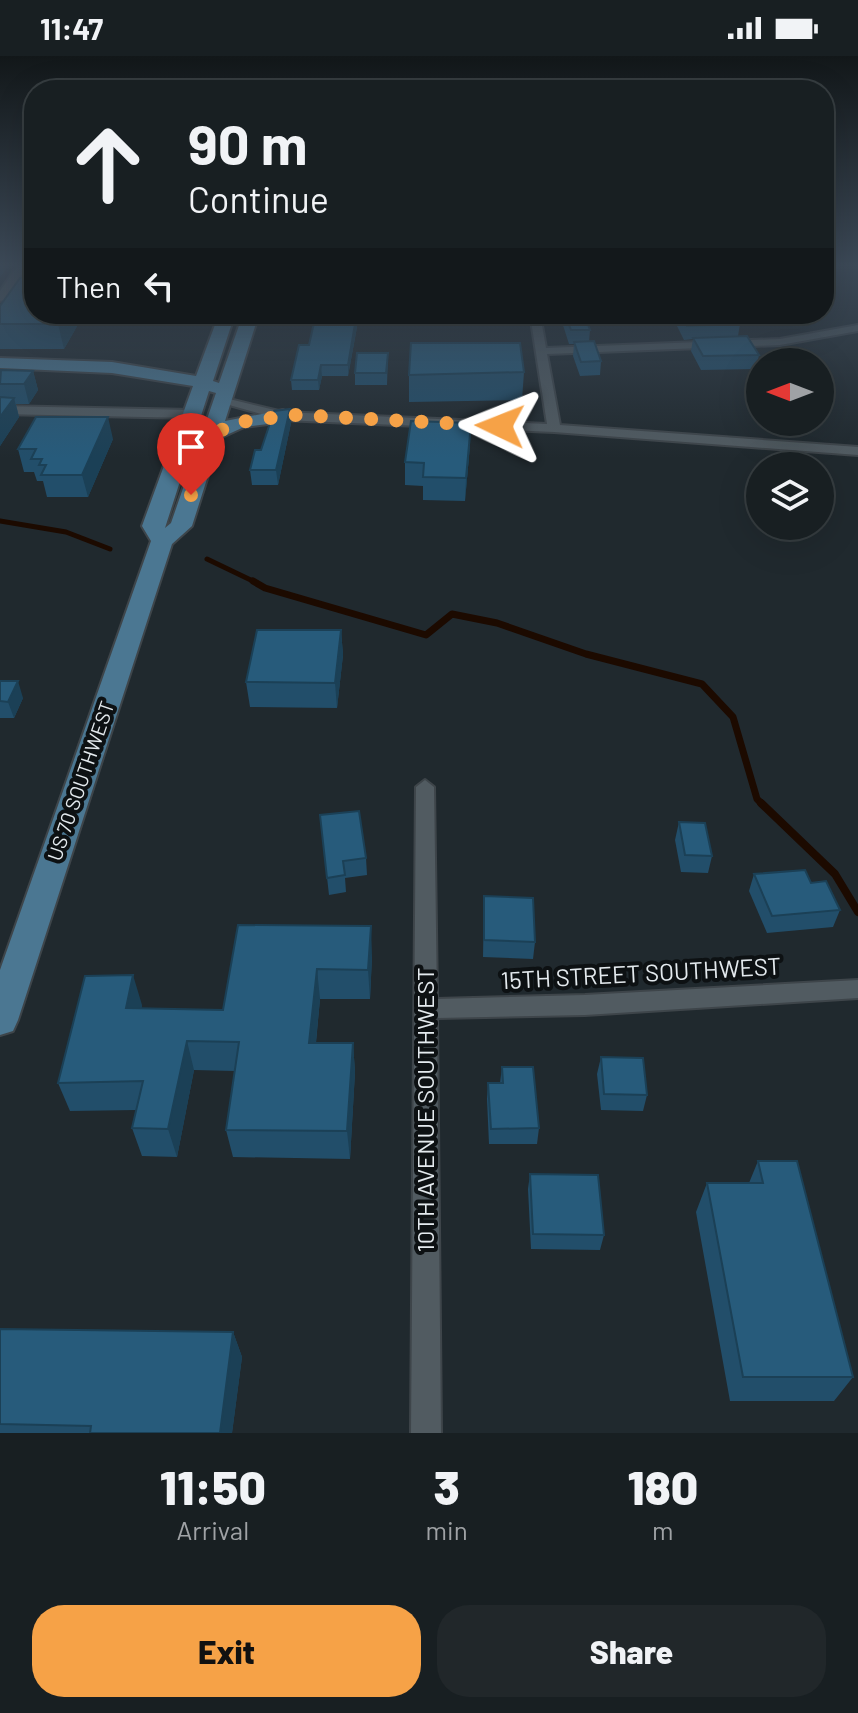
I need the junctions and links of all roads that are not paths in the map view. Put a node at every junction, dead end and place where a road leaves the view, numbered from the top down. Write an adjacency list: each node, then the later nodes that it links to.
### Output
1 (212, 329): 8 (main road)
2 (222, 329): 10 (main road, US 70 SOUTHWEST)
3 (246, 329): 11 (main road, US 70 SOUTHWEST)
4 (538, 329): 6 (street)
5 (851, 329): 6 (street)
6 (542, 351): 15 (street)
7 (0, 363): 8 (main road)
8 (119, 367): 10 (main road)
9 (0, 372): 10 (main road)
10 (201, 388): 11 (main road); 13 (main road, US 70 SOUTHWEST)
11 (223, 396): 14 (street); 16 (main road, US 70 SOUTHWEST)
12 (0, 410): 13 (street)
13 (192, 414): 18 (main road, US 70 SOUTHWEST)
14 (290, 416): 15 (street); 16 (main road)
15 (554, 428): 17 (street)
16 (211, 435): 18 (main road, US 70 SOUTHWEST)
17 (858, 451)
18 (162, 541): 22 (main road, US 70 SOUTHWEST)
19 (425, 787): 21 (street, 10TH AVENUE SOUTHWEST)
20 (856, 994): 21 (street, 15TH STREET SOUTHWEST)
21 (427, 1009): 23 (street, 10TH AVENUE SOUTHWEST)
22 (0, 1020)
23 (426, 1433)

